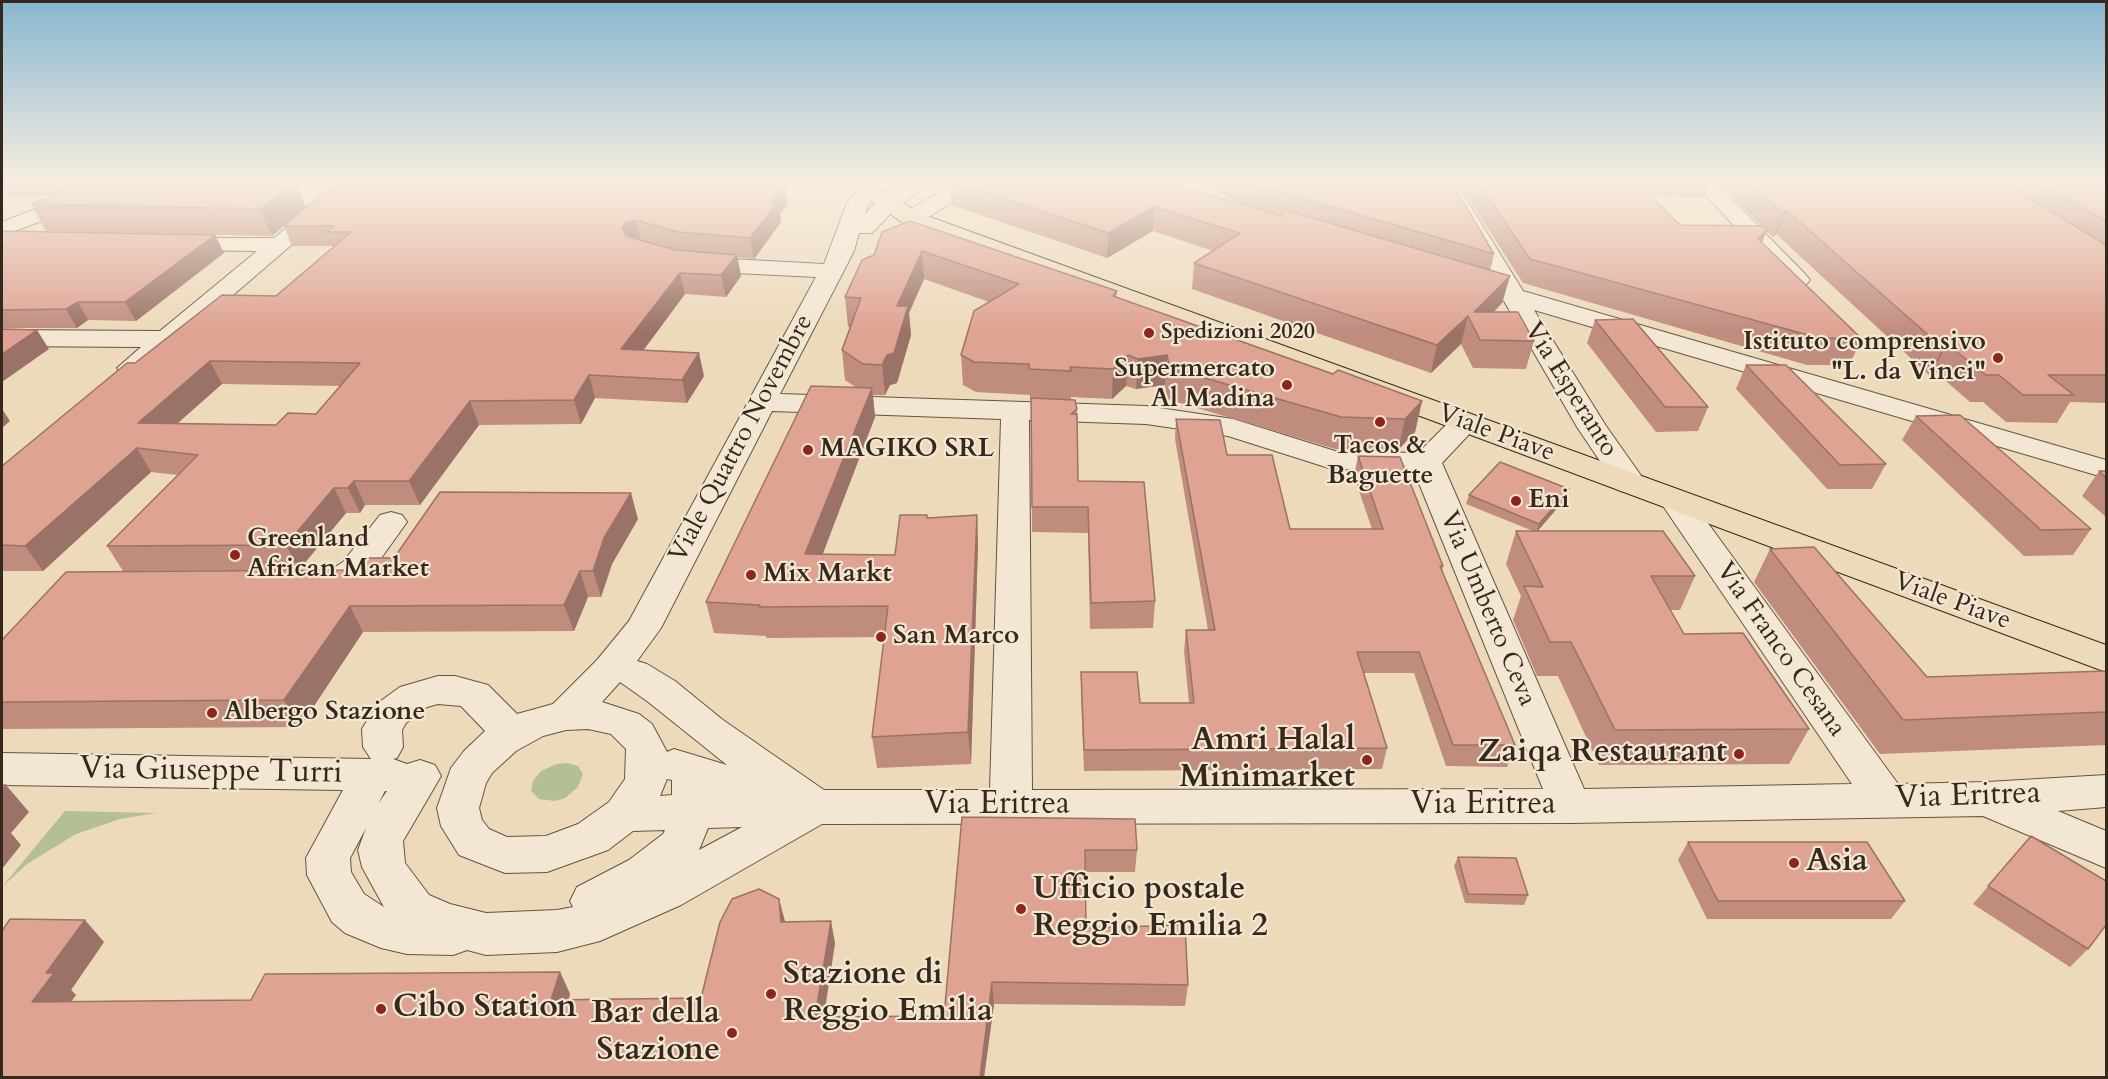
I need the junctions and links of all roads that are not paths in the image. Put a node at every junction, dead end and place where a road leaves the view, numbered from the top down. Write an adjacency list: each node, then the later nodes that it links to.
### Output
1 (295, 231): 10 (street)
2 (847, 231): 12 (street, Viale Quattro Novembre)
3 (873, 231): 12 (street, Viale Quattro Novembre)
4 (954, 231): 21 (main road, Viale Piave)
5 (1474, 231): 15 (street, Via Esperanto)
6 (1751, 231): 14 (street)
7 (2, 239): 8 (street)
8 (36, 240)
9 (152, 243): 10 (street)
10 (279, 245): 17 (street)
11 (674, 261): 12 (street)
12 (836, 261): 19 (street, Viale Quattro Novembre)
13 (1438, 273): 15 (street)
14 (1802, 284)
15 (1511, 295): 23 (street); 24 (street, Via Esperanto)
16 (2, 338): 17 (street)
17 (166, 339): 18 (street)
18 (111, 384)
19 (762, 402): 20 (street); 28 (street, Viale Quattro Novembre)
20 (1015, 410): 22 (street); 42 (street)
21 (1466, 422): 22 (street); 24 (main road, Viale Piave)
22 (1426, 462): 43 (street, Via Umberto Ceva)
23 (2106, 469)
24 (1631, 484): 25 (main road, Viale Piave)
25 (1675, 500): 29 (main road, Viale Piave); 41 (street, Via Franco Cesana)
26 (391, 522): 27 (street)
27 (296, 585)
28 (643, 628): 30 (street); 31 (street)
29 (2106, 659)
30 (634, 674): 33 (street); 44 (street)
31 (566, 715): 32 (street); 33 (street)
32 (512, 734): 34 (street); 39 (street)
33 (636, 736): 38 (street); 45 (street)
34 (378, 760): 35 (street, Via Giuseppe Turri); 36 (street, Via Giuseppe Turri); 47 (street)
35 (2, 769)
36 (420, 777): 39 (street, Via Giuseppe Turri); 47 (street)
37 (2106, 790): 40 (street, Via Eritrea)
38 (693, 792): 44 (street, Via Eritrea); 45 (street, Via Eritrea); 47 (street)
39 (462, 794): 45 (street)
40 (1987, 799): 41 (street, Via Eritrea); 46 (street)
41 (1886, 800): 43 (street, Via Eritrea)
42 (1011, 805): 43 (street, Via Eritrea); 44 (street, Via Eritrea)
43 (1571, 806)
44 (837, 807): 47 (street)
45 (615, 821)
46 (2106, 850)
47 (486, 934)

